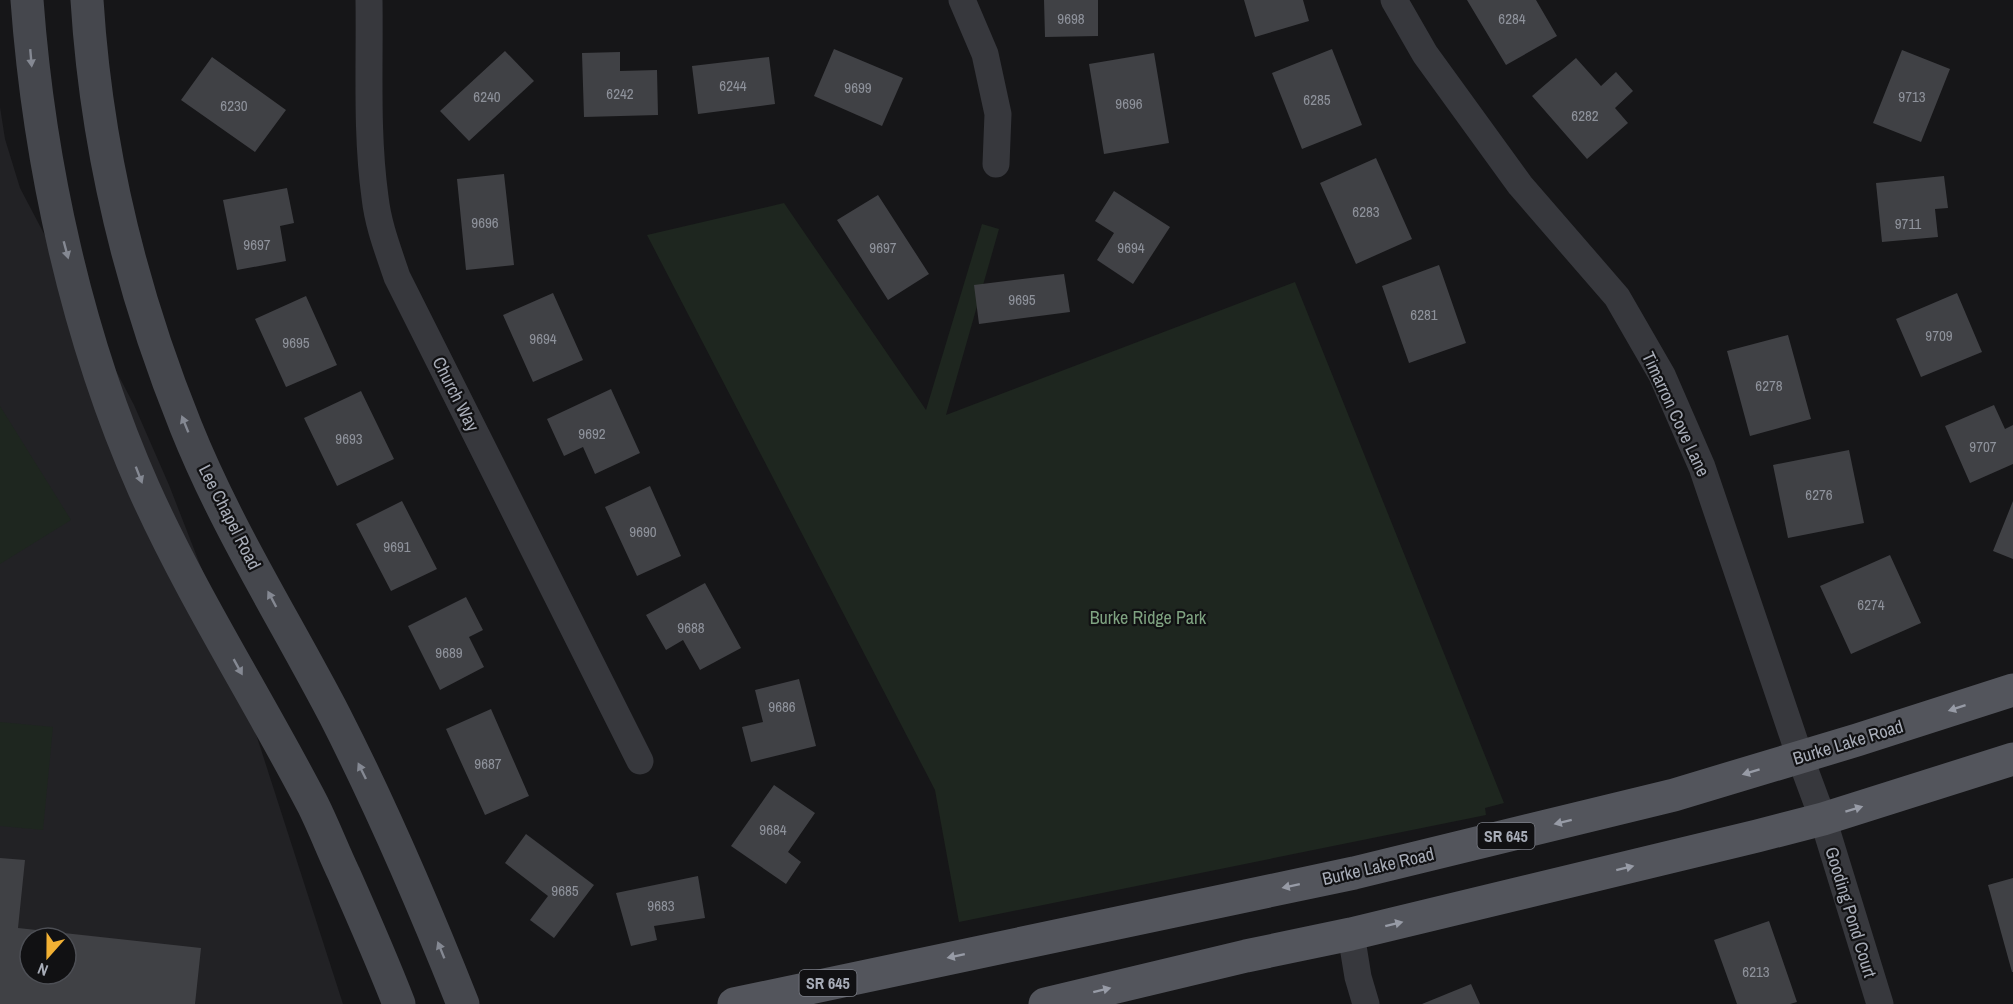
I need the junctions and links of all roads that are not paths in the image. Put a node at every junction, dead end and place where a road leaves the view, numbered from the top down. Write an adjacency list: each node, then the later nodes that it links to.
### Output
1 (27, 0): 13 (main road, one-way to 13)
2 (87, 0): 14 (main road, Lee Chapel Road, one-way to 2)
3 (369, 0): 10 (street, Church Way)
4 (962, 0): 6 (street)
5 (1394, 0): 8 (street, Timarron Cove Lane)
6 (996, 164)
7 (2013, 690): 8 (main road, Burke Lake Road / SR 645, one-way to 8)
8 (1800, 757): 11 (street, Timarron Cove Lane); 15 (main road, Burke Lake Road / SR 645, one-way to 15)
9 (2013, 759): 11 (main road, one-way to 9)
10 (640, 761)
11 (1823, 819): 12 (main road, one-way to 11); 18 (street, Gooding Pond Court)
12 (1351, 934): 16 (main road, one-way to 12); 17 (street)
13 (399, 1004)
14 (463, 1004)
15 (734, 1004)
16 (1045, 1004)
17 (1366, 1004)
18 (1880, 1004)

